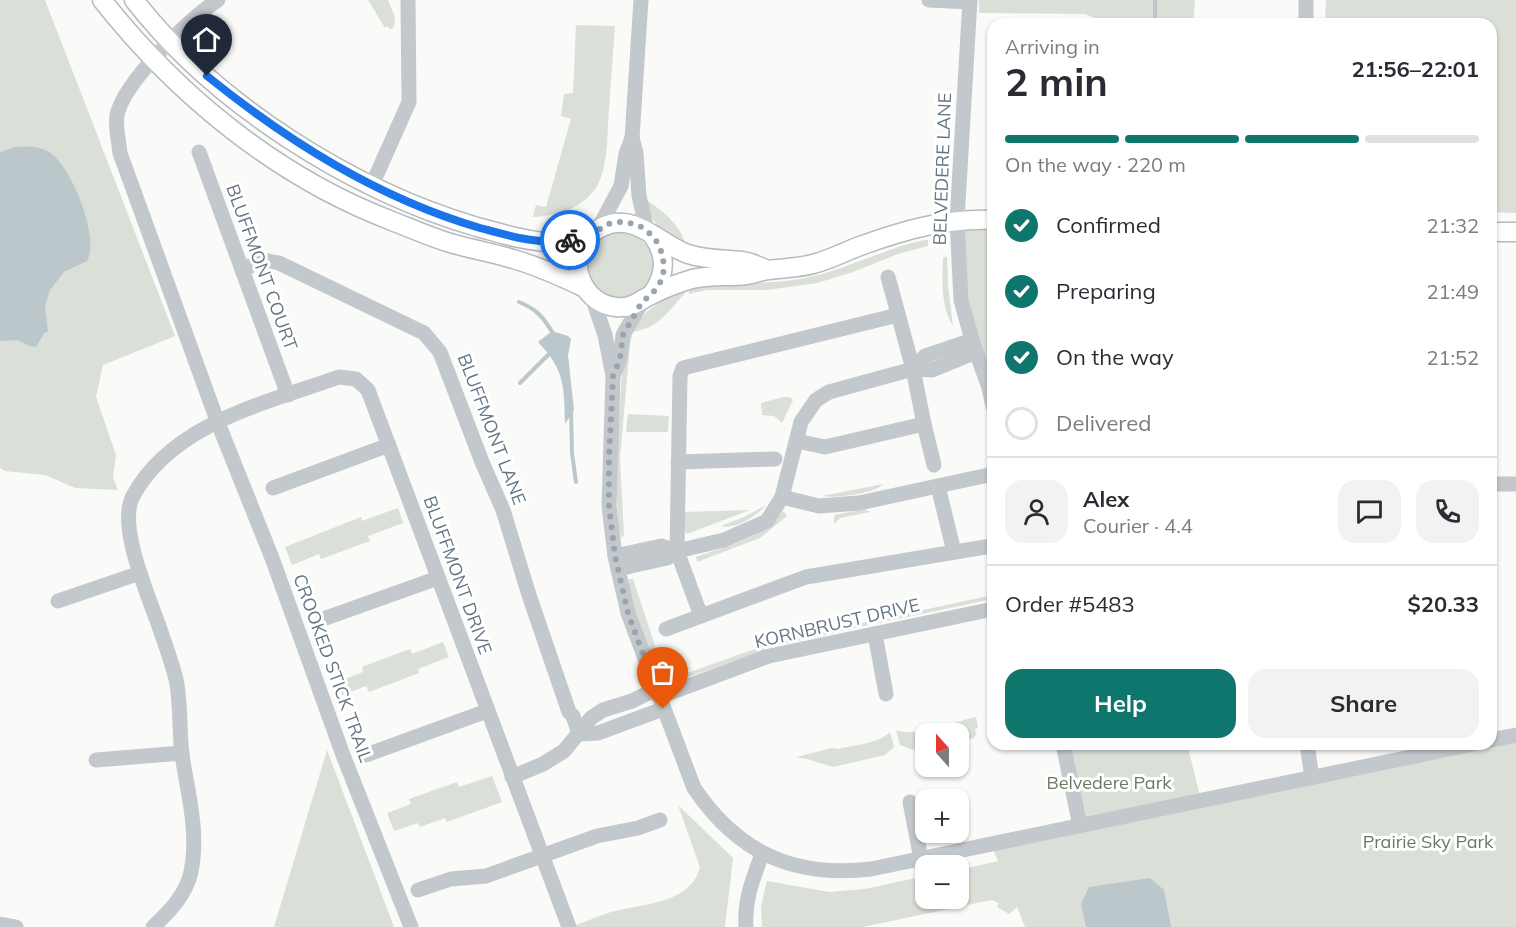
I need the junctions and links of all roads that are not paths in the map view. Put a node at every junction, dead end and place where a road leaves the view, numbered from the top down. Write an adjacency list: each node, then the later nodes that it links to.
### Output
1 (102, 0): 11 (main road)
2 (134, 0): 10 (main road)
3 (218, 0): 10 (street, CROOKED STICK TRAIL)
4 (408, 0): 14 (street)
5 (641, 0): 12 (street)
6 (929, 0): 8 (street)
7 (1306, 0): 9 (street)
8 (970, 1): 15 (street, BELVEDERE LANE)
9 (1306, 18)
10 (171, 41): 11 (street, CROOKED STICK TRAIL); 14 (main road)
11 (153, 59): 24 (main road); 32 (street, CROOKED STICK TRAIL)
12 (632, 138): 17 (street); 20 (street)
13 (198, 152): 21 (street, BLUFFMONT COURT)
14 (372, 185): 17 (main road)
15 (957, 220): 16 (main road); 22 (main road); 27 (street, BELVEDERE LANE)
16 (987, 220)
17 (593, 232): 20 (main road); 24 (main road)
18 (1497, 232): 19 (main road)
19 (1516, 232)
20 (650, 233): 22 (main road); 25 (main road)
21 (242, 270): 31 (street, BLUFFMONT COURT); 60 (street, BLUFFMONT LANE)
22 (768, 270): 25 (main road)
23 (888, 277): 26 (street)
24 (588, 292): 25 (main road); 29 (street)
25 (647, 298): 29 (street)
26 (898, 315): 28 (street); 37 (street)
27 (974, 346): 28 (street); 30 (street, BELVEDERE LANE)
28 (913, 369): 33 (street); 34 (street)
29 (613, 376): 48 (street)
30 (987, 382)
31 (288, 395): 32 (street, BLUFFMONT DRIVE); 35 (street, BLUFFMONT DRIVE)
32 (218, 423): 49 (street); 83 (street, CROOKED STICK TRAIL)
33 (924, 424): 34 (street); 38 (street)
34 (797, 441): 44 (street)
35 (389, 446): 43 (street); 50 (street, BLUFFMONT DRIVE)
36 (776, 459): 37 (street)
37 (678, 462): 46 (street)
38 (934, 465)
39 (987, 475): 42 (street)
40 (1497, 484): 41 (street)
41 (1516, 484)
42 (938, 486): 44 (street); 47 (street)
43 (273, 488)
44 (782, 497): 46 (street)
45 (987, 547): 47 (street)
46 (677, 551): 48 (street); 53 (street)
47 (954, 552): 53 (street)
48 (616, 562): 58 (street)
49 (140, 573): 51 (street); 66 (street)
50 (438, 578): 54 (street); 59 (street, BLUFFMONT DRIVE)
51 (58, 601)
52 (987, 610): 56 (street, KORNBRUST DRIVE)
53 (701, 615): 55 (street)
54 (323, 619)
55 (666, 629)
56 (875, 634): 57 (street); 58 (street, KORNBRUST DRIVE)
57 (886, 694)
58 (660, 699): 60 (street, KORNBRUST DRIVE); 74 (street)
59 (488, 711): 67 (street); 69 (street, BLUFFMONT DRIVE)
60 (579, 734): 69 (street)
61 (1516, 735): 62 (street)
62 (1497, 739)
63 (1064, 750): 73 (street)
64 (1308, 750): 70 (street)
65 (1445, 750): 70 (street)
66 (182, 753): 68 (street); 82 (street)
67 (366, 755)
68 (96, 760)
69 (512, 777): 77 (street, BLUFFMONT DRIVE)
70 (1312, 778): 73 (street)
71 (910, 802): 75 (street)
72 (660, 820): 77 (street)
73 (1080, 826): 76 (street)
74 (762, 854): 78 (street); 85 (street)
75 (920, 855)
76 (940, 855)
77 (541, 856): 79 (street); 84 (street, BLUFFMONT DRIVE)
78 (915, 860)
79 (418, 890)
80 (0, 924): 81 (street)
81 (16, 927)
82 (153, 927)
83 (411, 927)
84 (568, 927)
85 (746, 927)

